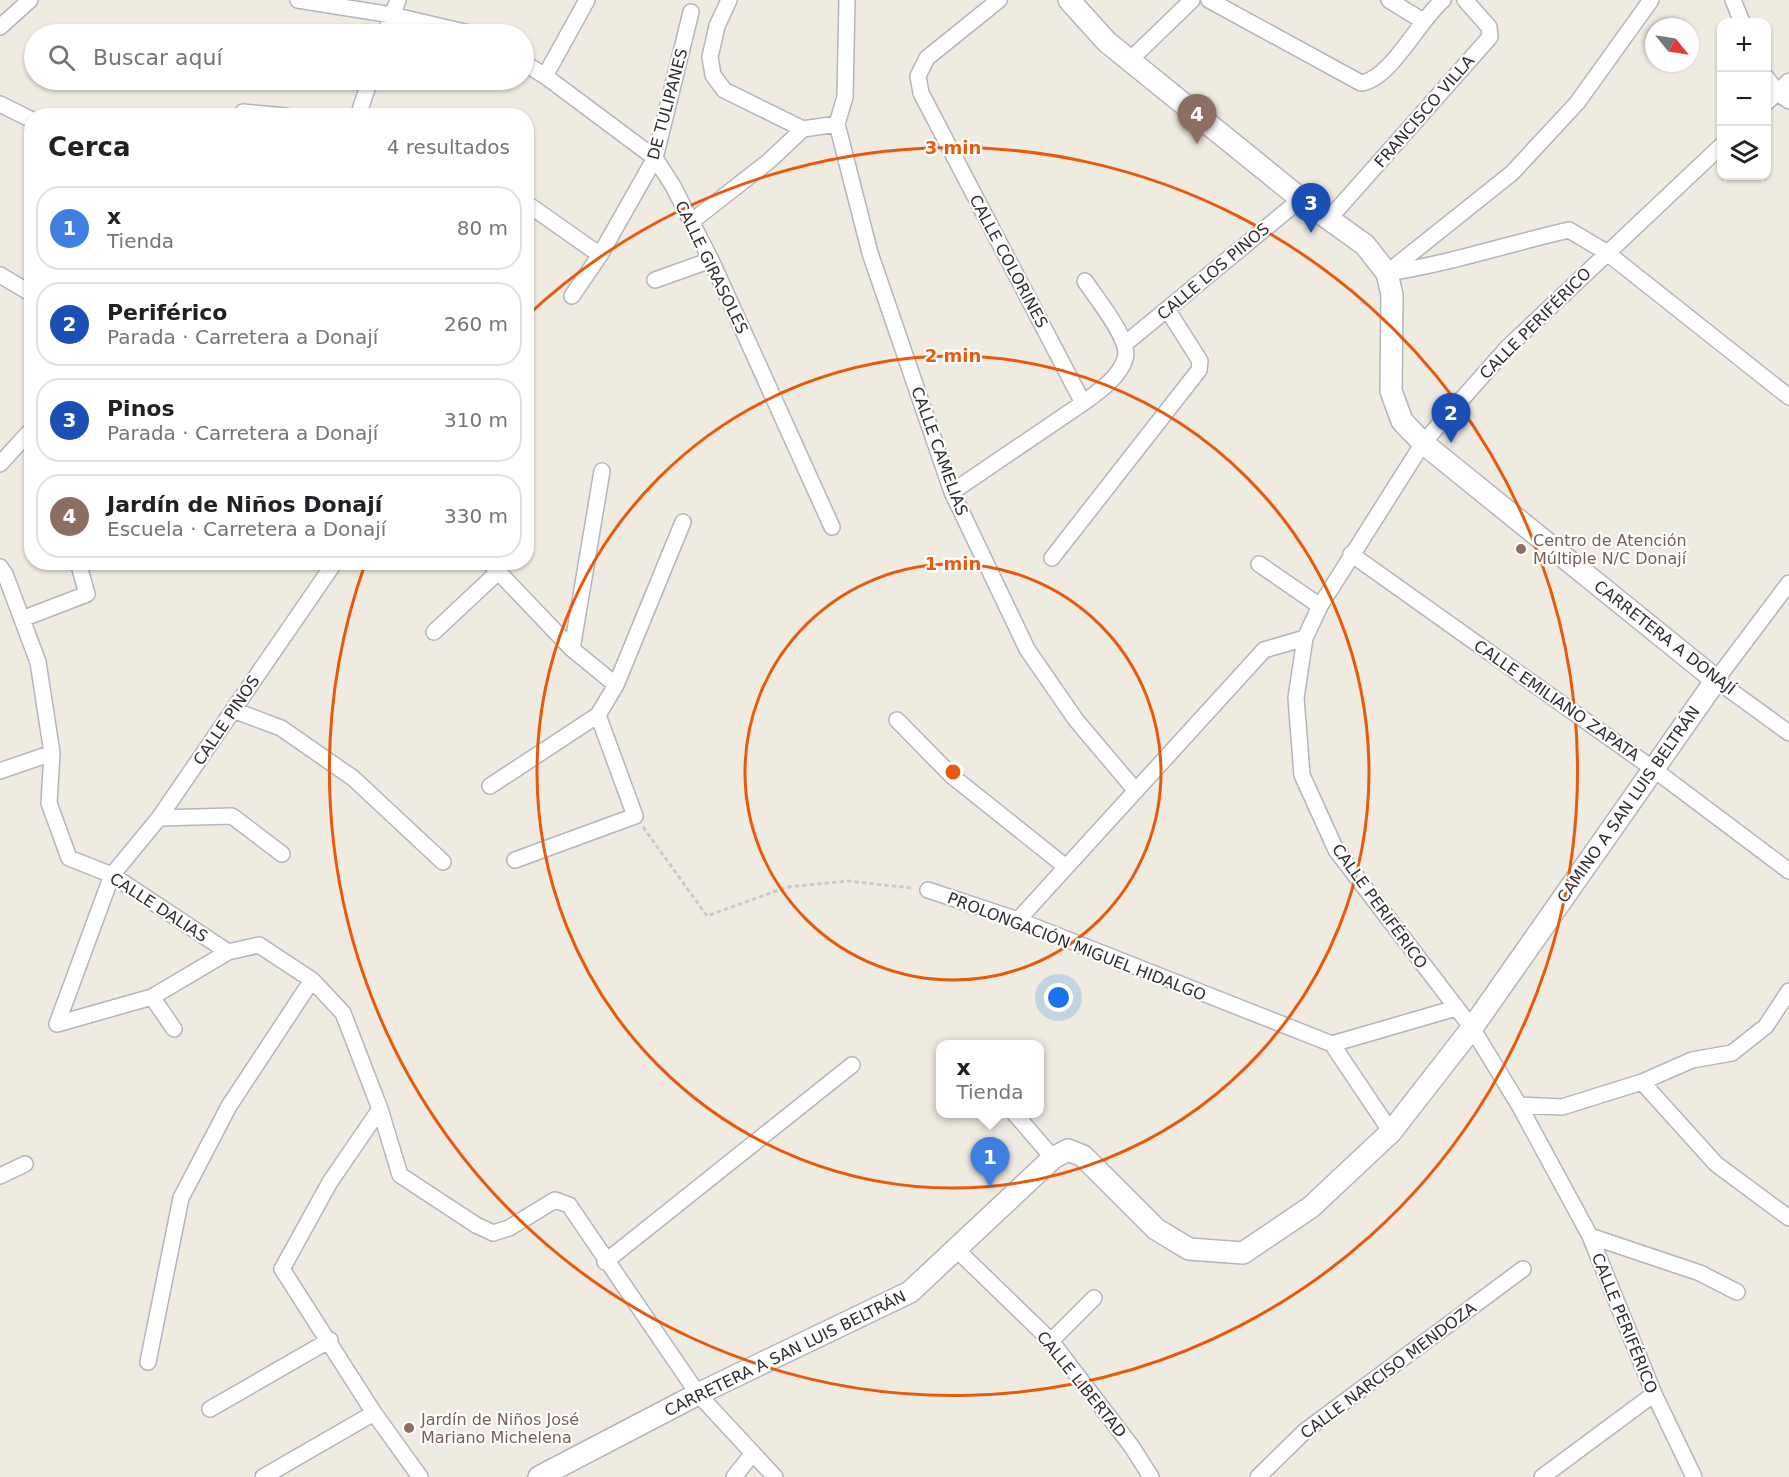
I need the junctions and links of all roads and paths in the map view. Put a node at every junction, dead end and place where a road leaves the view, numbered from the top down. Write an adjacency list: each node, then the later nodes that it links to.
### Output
1 (30, 0): 22 (street)
2 (298, 0): 17 (street)
3 (398, 0): 17 (street)
4 (587, 0): 25 (street)
5 (729, 0): 34 (street)
6 (847, 0): 33 (street, CALLE CAMELIAS)
7 (999, 0): 53 (street, CALLE COLORINES)
8 (1069, 0): 23 (main road, CARRETERA A DONAJÍ)
9 (1192, 0): 23 (street)
10 (1209, 0): 19 (street)
11 (1389, 0): 19 (street)
12 (1443, 0): 19 (street)
13 (1465, 0): 39 (street, FRANCISCO VILLA)
14 (1651, 0): 44 (street)
15 (1733, 0): 18 (street)
16 (690, 12): 36 (street, DE TULIPANES)
17 (392, 15): 20 (street); 21 (street)
18 (1740, 18)
19 (1423, 21)
20 (389, 24)
21 (430, 24)
22 (0, 27)
23 (1130, 60): 37 (main road, CARRETERA A DONAJÍ)
24 (534, 69): 25 (street, CALLE GIRASOLES)
25 (545, 76): 36 (street, CALLE GIRASOLES)
26 (1789, 81): 29 (street)
27 (1771, 85): 29 (street)
28 (367, 90): 31 (street)
29 (1778, 99)
30 (0, 104): 32 (street)
31 (361, 108)
32 (24, 116)
33 (837, 124): 34 (street); 58 (street, CALLE CAMELIAS)
34 (802, 129): 40 (street)
35 (1717, 150): 41 (street, CALLE PERIFÉRICO)
36 (655, 158): 40 (street, CALLE GIRASOLES); 42 (street, DE TULIPANES)
37 (1301, 199): 39 (main road, CARRETERA A DONAJÍ); 50 (street, CALLE LOS PINOS)
38 (534, 209): 42 (street)
39 (1328, 220): 44 (main road, CARRETERA A DONAJÍ)
40 (691, 222): 43 (street, CALLE GIRASOLES)
41 (1605, 252): 44 (street); 52 (street); 55 (street, CALLE PERIFÉRICO)
42 (600, 255): 49 (street, DE TULIPANES)
43 (711, 260): 46 (street); 60 (street, CALLE GIRASOLES)
44 (1387, 273): 55 (main road, CARRETERA A DONAJÍ)
45 (0, 275): 48 (street)
46 (655, 280)
47 (1085, 281): 51 (street)
48 (24, 289)
49 (572, 296)
50 (1167, 309): 51 (street, CALLE LOS PINOS); 62 (street)
51 (1126, 343): 53 (street)
52 (1789, 397)
53 (1083, 404): 58 (street)
54 (24, 438): 56 (street)
55 (1423, 443): 61 (street, CALLE PERIFÉRICO); 76 (main road, CARRETERA A DONAJÍ)
56 (0, 464)
57 (602, 471): 75 (street)
58 (952, 492): 86 (street, CALLE CAMELIAS)
59 (683, 522): 77 (street)
60 (832, 527)
61 (1351, 554): 71 (street, CALLE PERIFÉRICO); 83 (street, CALLE EMILIANO ZAPATA)
62 (1052, 558)
63 (1259, 564): 71 (street)
64 (0, 567): 70 (street, CALLE DALIAS)
65 (80, 570): 72 (street)
66 (326, 570): 78 (street, CALLE PINOS)
67 (491, 570): 73 (street)
68 (497, 570): 75 (street)
69 (1789, 583): 76 (street, CAMINO A SAN LUIS BELTRÁN)
70 (6, 596): 72 (street, CALLE DALIAS)
71 (1320, 606): 74 (street, CALLE PERIFÉRICO)
72 (22, 619): 82 (street, CALLE DALIAS)
73 (434, 632)
74 (1305, 638): 86 (street); 101 (street, CALLE PERIFÉRICO)
75 (572, 649): 77 (street)
76 (1716, 680): 81 (street, CARRETERA A DONAJÍ); 83 (main road, CAMINO A SAN LUIS BELTRÁN)
77 (616, 685): 79 (street)
78 (233, 710): 88 (street, CALLE PINOS); 91 (street)
79 (598, 715): 85 (street); 87 (street)
80 (897, 720): 92 (street)
81 (1789, 733)
82 (52, 753): 84 (street); 94 (street, CALLE DALIAS)
83 (1652, 768): 93 (street, CALLE EMILIANO ZAPATA); 102 (main road, CAMINO A SAN LUIS BELTRÁN)
84 (0, 771)
85 (490, 786)
86 (1136, 790): 92 (street)
87 (635, 816): 90 (street); 95 (path, PROLONGACIÓN MIGUEL HIDALGO)
88 (159, 818): 89 (street); 94 (street, CALLE PINOS)
89 (282, 854)
90 (515, 860)
91 (442, 862)
92 (1066, 867): 96 (street)
93 (1789, 871)
94 (112, 875): 97 (street, CALLE DALIAS); 100 (street, CALLE PINOS)
95 (928, 890): 96 (street, PROLONGACIÓN MIGUEL HIDALGO)
96 (1018, 920): 104 (street, PROLONGACIÓN MIGUEL HIDALGO)
97 (228, 951): 98 (street); 100 (street)
98 (312, 980): 108 (street); 123 (street)
99 (1789, 991): 106 (street)
100 (152, 997): 103 (street)
101 (1456, 1008): 102 (street, CALLE PERIFÉRICO); 104 (street)
102 (1472, 1028): 107 (street, CALLE PERIFÉRICO); 110 (main road)
103 (174, 1029)
104 (1332, 1044): 110 (street)
105 (852, 1065): 117 (street)
106 (1642, 1082): 107 (street); 114 (street)
107 (1519, 1105): 115 (street, CALLE PERIFÉRICO)
108 (380, 1109): 117 (street); 121 (street)
109 (1019, 1118): 111 (street)
110 (1391, 1132): 111 (main road)
111 (1053, 1158): 116 (main road, CARRETERA A SAN LUIS BELTRÁN)
112 (25, 1164): 113 (street)
113 (0, 1175)
114 (1789, 1218)
115 (1590, 1236): 119 (street); 125 (street, CALLE PERIFÉRICO)
116 (955, 1248): 122 (street, CALLE LIBERTAD); 124 (main road, CARRETERA A SAN LUIS BELTRÁN)
117 (605, 1262): 124 (street)
118 (1523, 1269): 135 (street, CALLE NARCISO MENDOZA)
119 (1737, 1292)
120 (1094, 1298): 122 (street)
121 (330, 1340): 126 (street); 127 (street)
122 (1051, 1341): 134 (street, CALLE LIBERTAD)
123 (148, 1362)
124 (698, 1394): 128 (street); 131 (main road, CARRETERA A SAN LUIS BELTRÁN)
125 (1654, 1394): 136 (street); 137 (street, CALLE PERIFÉRICO)
126 (210, 1409)
127 (374, 1413): 129 (street); 130 (street)
128 (753, 1453): 132 (street); 133 (street)
129 (263, 1477)
130 (420, 1477)
131 (539, 1477)
132 (734, 1477)
133 (775, 1477)
134 (1151, 1477)
135 (1258, 1477)
136 (1542, 1477)
137 (1694, 1477)

